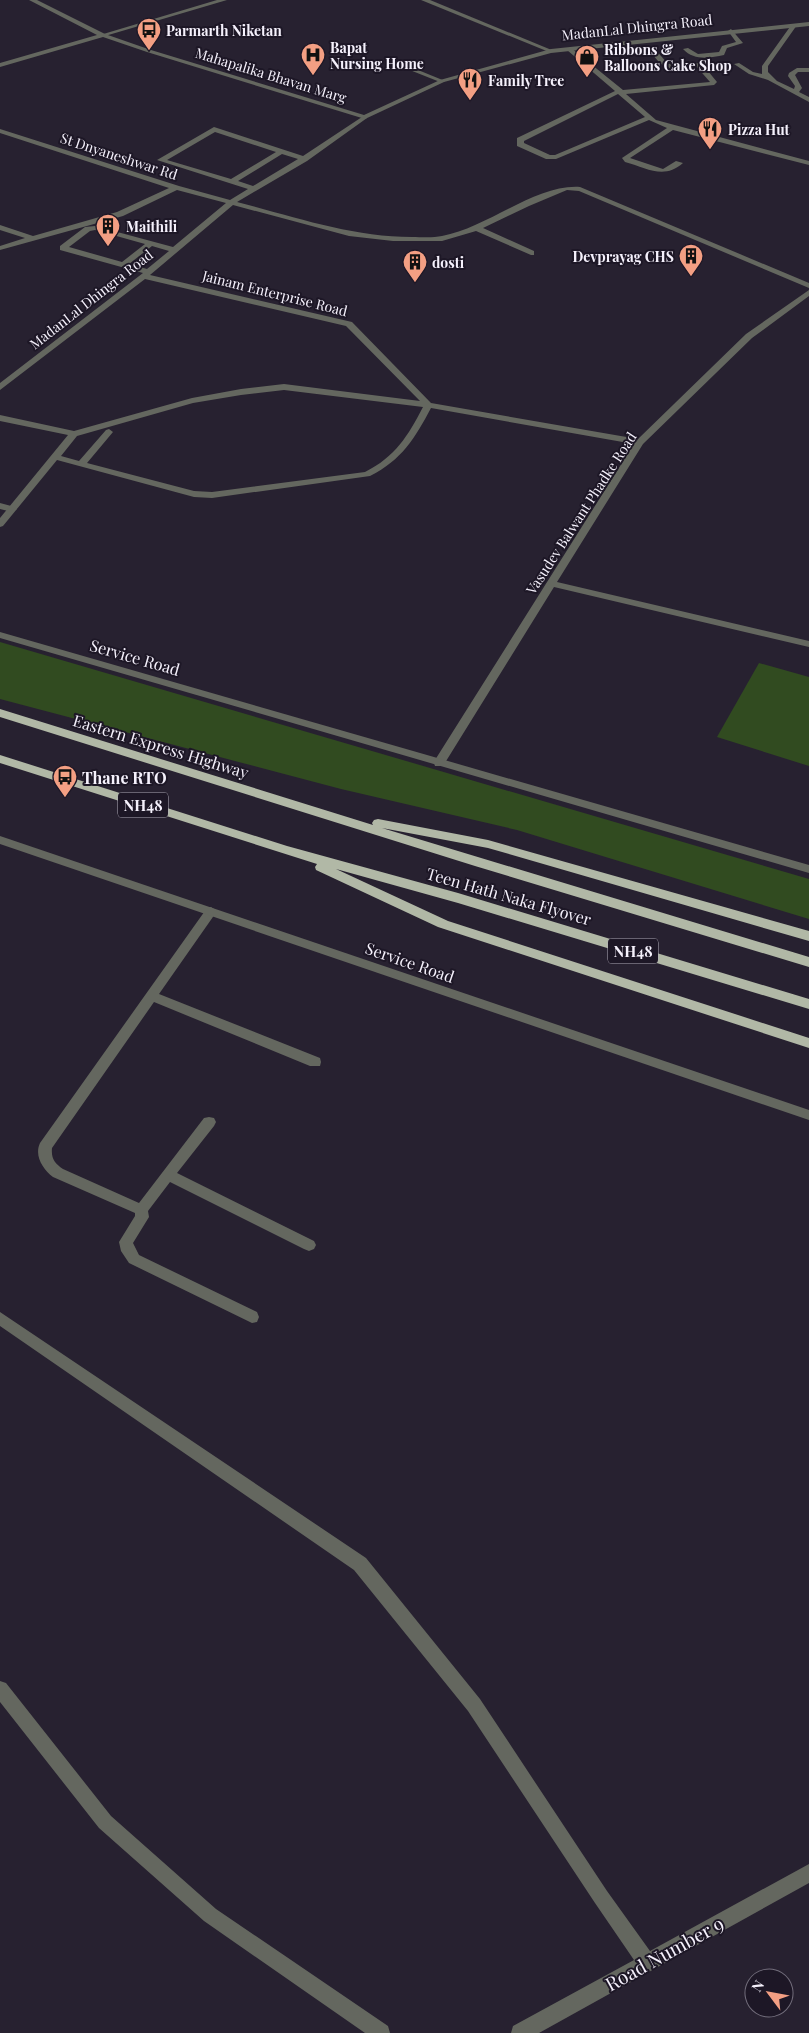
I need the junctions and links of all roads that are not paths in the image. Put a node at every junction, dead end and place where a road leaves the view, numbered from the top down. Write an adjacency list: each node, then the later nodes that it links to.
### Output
1 (32, 0): 7 (street, Mahapalika Bhavan Marg)
2 (224, 0): 7 (street)
3 (424, 0): 11 (street)
4 (809, 24): 5 (street, MadanLal Dhingra Road)
5 (794, 25): 6 (street, MadanLal Dhingra Road); 16 (street)
6 (731, 31): 8 (street, MadanLal Dhingra Road); 10 (street)
7 (104, 35): 14 (street); 22 (street, Mahapalika Bhavan Marg)
8 (569, 48): 11 (street, MadanLal Dhingra Road); 18 (street)
9 (632, 49): 18 (street)
10 (686, 49)
11 (551, 51): 17 (street, MadanLal Dhingra Road)
12 (389, 60): 17 (street)
13 (737, 64): 16 (street)
14 (0, 65)
15 (809, 70): 19 (street)
16 (770, 78): 19 (street)
17 (442, 81): 22 (street, MadanLal Dhingra Road)
18 (621, 91): 21 (street); 21 (street)
19 (795, 92): 20 (street)
20 (809, 100)
21 (650, 117): 23 (street)
22 (365, 118): 26 (street, MadanLal Dhingra Road)
23 (672, 127): 27 (street); 28 (street)
24 (0, 131): 30 (street, St Dnyaneshwar Rd)
25 (282, 151): 26 (street); 29 (street); 29 (street)
26 (304, 159): 31 (street, MadanLal Dhingra Road)
27 (679, 163)
28 (809, 163)
29 (231, 182): 31 (street)
30 (176, 188): 32 (street, St Dnyaneshwar Rd); 35 (street)
31 (252, 188): 32 (street, MadanLal Dhingra Road)
32 (232, 202): 34 (street, St Dnyaneshwar Rd); 38 (street, MadanLal Dhingra Road)
33 (0, 227): 35 (street)
34 (477, 228): 39 (street); 42 (street, St Dnyaneshwar Rd)
35 (31, 238): 37 (street)
36 (151, 244): 38 (street); 40 (street); 40 (street, Jainam Enterprise Road)
37 (0, 248)
38 (174, 250): 41 (street, MadanLal Dhingra Road)
39 (531, 253)
40 (123, 265): 41 (street, Jainam Enterprise Road)
41 (146, 274): 44 (street, MadanLal Dhingra Road); 45 (street, Jainam Enterprise Road)
42 (809, 286)
43 (809, 292): 49 (street, Vasudev Balwant Phadke Road)
44 (0, 387)
45 (428, 405): 48 (street); 49 (street); 51 (street)
46 (0, 418): 48 (street)
47 (109, 432): 51 (street)
48 (74, 434): 50 (street)
49 (640, 442): 55 (street, Vasudev Balwant Phadke Road)
50 (56, 456): 51 (street); 53 (street)
51 (81, 464)
52 (0, 506): 53 (street)
53 (12, 509): 54 (street)
54 (0, 524)
55 (552, 584): 57 (street); 60 (street, Vasudev Balwant Phadke Road)
56 (0, 635): 60 (street, Service Road)
57 (809, 644)
58 (0, 713): 61 (highway, Eastern Express Highway / NH48)
59 (0, 759): 63 (highway, NH48)
60 (439, 763): 64 (street, Service Road)
61 (313, 810): 66 (highway); 67 (highway, Teen Hath Naka Flyover / NH48)
62 (0, 840): 65 (street, Service Road)
63 (285, 850): 69 (highway, Teen Hath Naka Flyover / NH48); 70 (highway)
64 (809, 869)
65 (211, 912): 68 (street); 72 (street, Service Road)
66 (809, 936)
67 (809, 962)
68 (152, 996): 71 (street); 75 (street)
69 (809, 1004)
70 (809, 1043)
71 (315, 1062)
72 (809, 1115)
73 (209, 1122): 74 (street)
74 (168, 1175): 75 (street); 76 (street)
75 (141, 1210): 77 (street)
76 (309, 1245)
77 (252, 1317)
78 (0, 1318): 81 (street)
79 (0, 1689): 82 (street)
80 (809, 1873): 81 (street, Road Number 9)
81 (648, 1963): 83 (street, Road Number 9)
82 (381, 2033)
83 (520, 2033)

